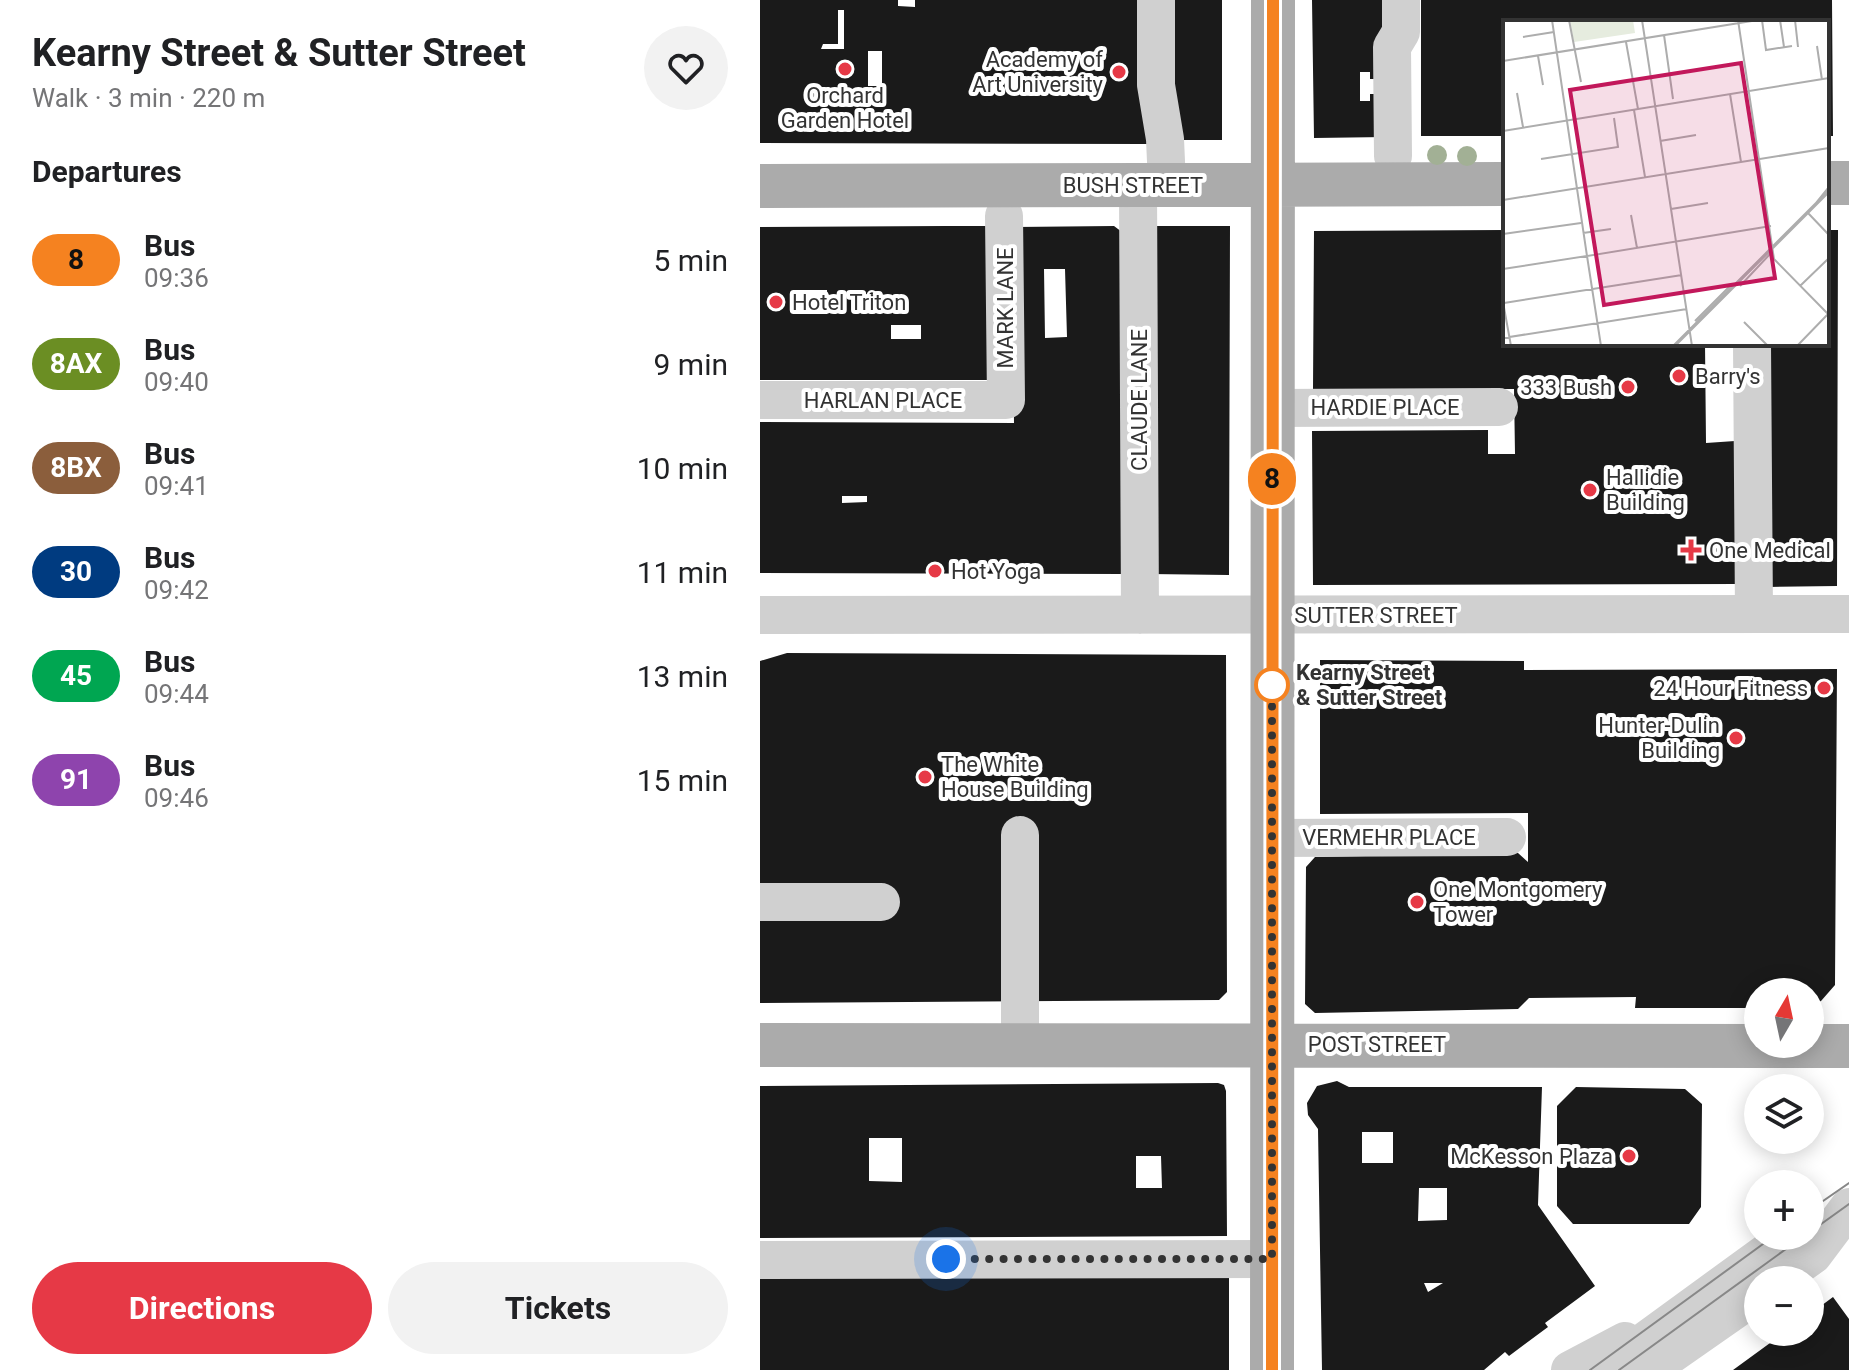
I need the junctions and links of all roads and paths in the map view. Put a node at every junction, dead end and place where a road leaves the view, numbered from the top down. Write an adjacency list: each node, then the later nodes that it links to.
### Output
1 (1156, 0): 6 (street, CLAUDE LANE)
2 (1273, 0): 7 (main road)
3 (1401, 16): 4 (street)
4 (1393, 156)
5 (1503, 184): 7 (main road, BUSH STREET)
6 (1152, 185): 7 (main road, BUSH STREET); 8 (main road, BUSH STREET); 18 (street, CLAUDE LANE)
7 (1271, 185): 14 (main road)
8 (760, 186)
9 (1004, 216): 12 (street, MARK LANE)
10 (1752, 346): 15 (street)
11 (760, 400): 12 (street, HARLAN PLACE)
12 (1006, 400)
13 (1499, 407): 14 (street, HARDIE PLACE)
14 (1272, 408): 19 (main road)
15 (1754, 614): 16 (street, SUTTER STREET); 19 (street, SUTTER STREET)
16 (1849, 614)
17 (760, 615): 18 (street, SUTTER STREET)
18 (1140, 615): 19 (street, SUTTER STREET)
19 (1272, 615): 22 (main road)
20 (1020, 835): 25 (street)
21 (1507, 837): 22 (street, VERMEHR PLACE)
22 (1272, 838): 26 (main road)
23 (760, 902): 24 (street)
24 (881, 902)
25 (1020, 1044): 26 (main road, POST STREET); 27 (main road, POST STREET)
26 (1272, 1044): 28 (main road, POST STREET); 33 (main road)
27 (760, 1045)
28 (1849, 1046)
29 (1849, 1194): 31 (street)
30 (1849, 1207): 35 (street)
31 (1824, 1212)
32 (1770, 1250): 36 (street)
33 (1272, 1259): 34 (street); 38 (main road)
34 (760, 1260)
35 (1798, 1266)
36 (1712, 1293): 39 (street); 40 (street)
37 (1744, 1304): 41 (street)
38 (1272, 1370)
39 (1570, 1370)
40 (1605, 1370)
41 (1649, 1370)

